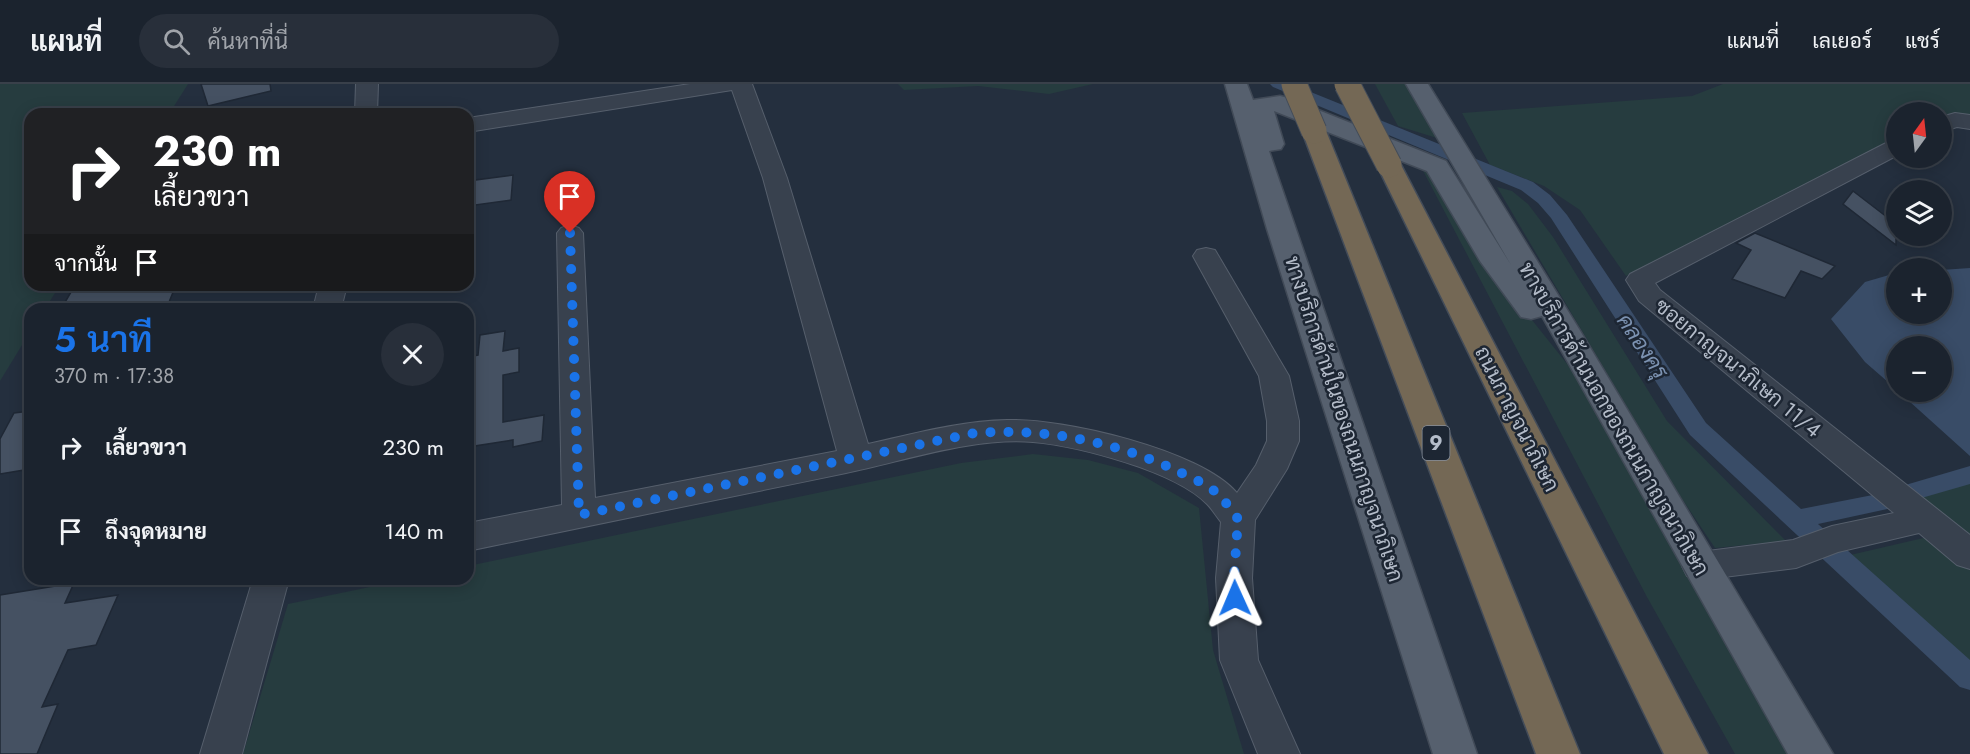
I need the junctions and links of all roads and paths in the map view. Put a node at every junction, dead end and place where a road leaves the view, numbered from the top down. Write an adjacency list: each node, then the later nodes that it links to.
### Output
1 (367, 84): 8 (street)
2 (732, 84): 11 (street)
3 (741, 84): 17 (street)
4 (1294, 84): 28 (highway, 9, bridge)
5 (1347, 84): 29 (highway, ถนนกาญจนาภิเษก, bridge)
6 (1418, 84): 16 (main road, ทางบริการด้านนอกของถนนกาญจนาภิเษก)
7 (1239, 95): 13 (main road, ทางบริการด้านในของถนนกาญจนาภิเษก)
8 (366, 108)
9 (1952, 121): 10 (street)
10 (1970, 122)
11 (474, 124)
12 (1886, 152): 20 (street, ซอยกาญจนาภิเษก 11/4)
13 (1281, 229): 16 (main road); 27 (main road, ทางบริการด้านในของถนนกาญจนาภิเษก)
14 (570, 233): 18 (street)
15 (1206, 256): 19 (street)
16 (1564, 329): 23 (main road, ทางบริการด้านนอกของถนนกาญจนาภิเษก)
17 (856, 459): 18 (street); 19 (street)
18 (579, 515): 21 (street)
19 (1238, 519): 26 (street)
20 (1925, 519): 22 (street, ซอยกาญจนาภิเษก 11/4); 23 (street)
21 (474, 536)
22 (1970, 555)
23 (1700, 566): 30 (main road, ทางบริการด้านนอกของถนนกาญจนาภิเษก)
24 (269, 585): 25 (street)
25 (221, 754)
26 (1279, 754)
27 (1455, 754)
28 (1558, 754)
29 (1686, 754)
30 (1811, 754)

